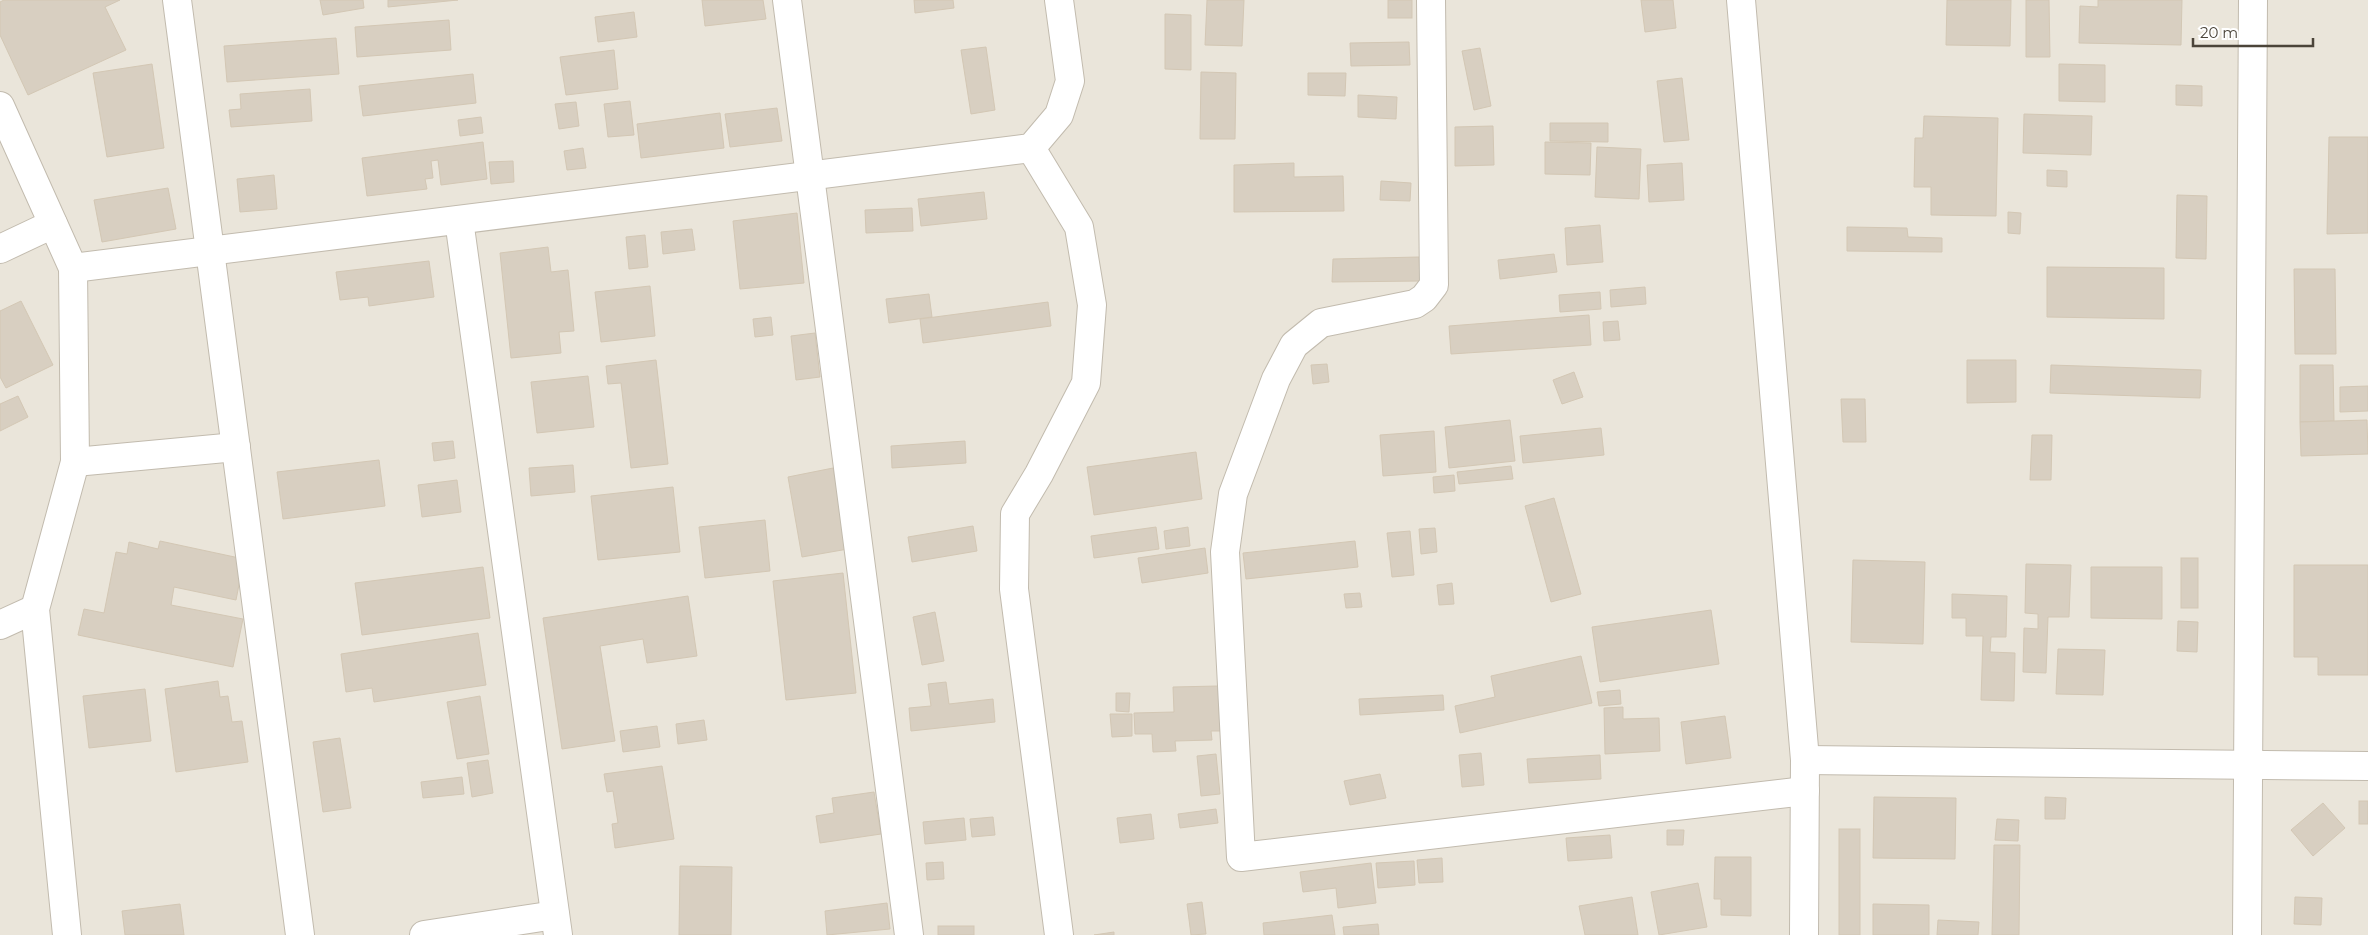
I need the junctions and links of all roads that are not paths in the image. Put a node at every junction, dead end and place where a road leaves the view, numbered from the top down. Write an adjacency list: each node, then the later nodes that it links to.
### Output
1 (177, 0): 13 (street)
2 (787, 0): 9 (street)
3 (1059, 0): 8 (street)
4 (1431, 0): 22 (street)
5 (1741, 0): 19 (street)
6 (2253, 0): 20 (street)
7 (2, 117): 11 (street)
8 (1031, 148): 9 (street); 28 (street)
9 (810, 176): 10 (street); 27 (street)
10 (459, 220): 13 (street); 23 (street)
11 (53, 224): 12 (street); 14 (street)
12 (0, 249)
13 (210, 251): 14 (street); 15 (street)
14 (73, 268): 16 (street)
15 (236, 447): 16 (street); 25 (street)
16 (75, 462): 17 (street)
17 (35, 609): 18 (street); 24 (street)
18 (0, 625)
19 (1805, 760): 20 (street); 22 (street)
20 (2248, 765): 21 (street); 30 (street)
21 (2368, 766)
22 (1805, 791): 29 (street)
23 (556, 925): 26 (street)
24 (67, 935)
25 (300, 935)
26 (424, 935)
27 (909, 935)
28 (1059, 935)
29 (1804, 935)
30 (2247, 935)

